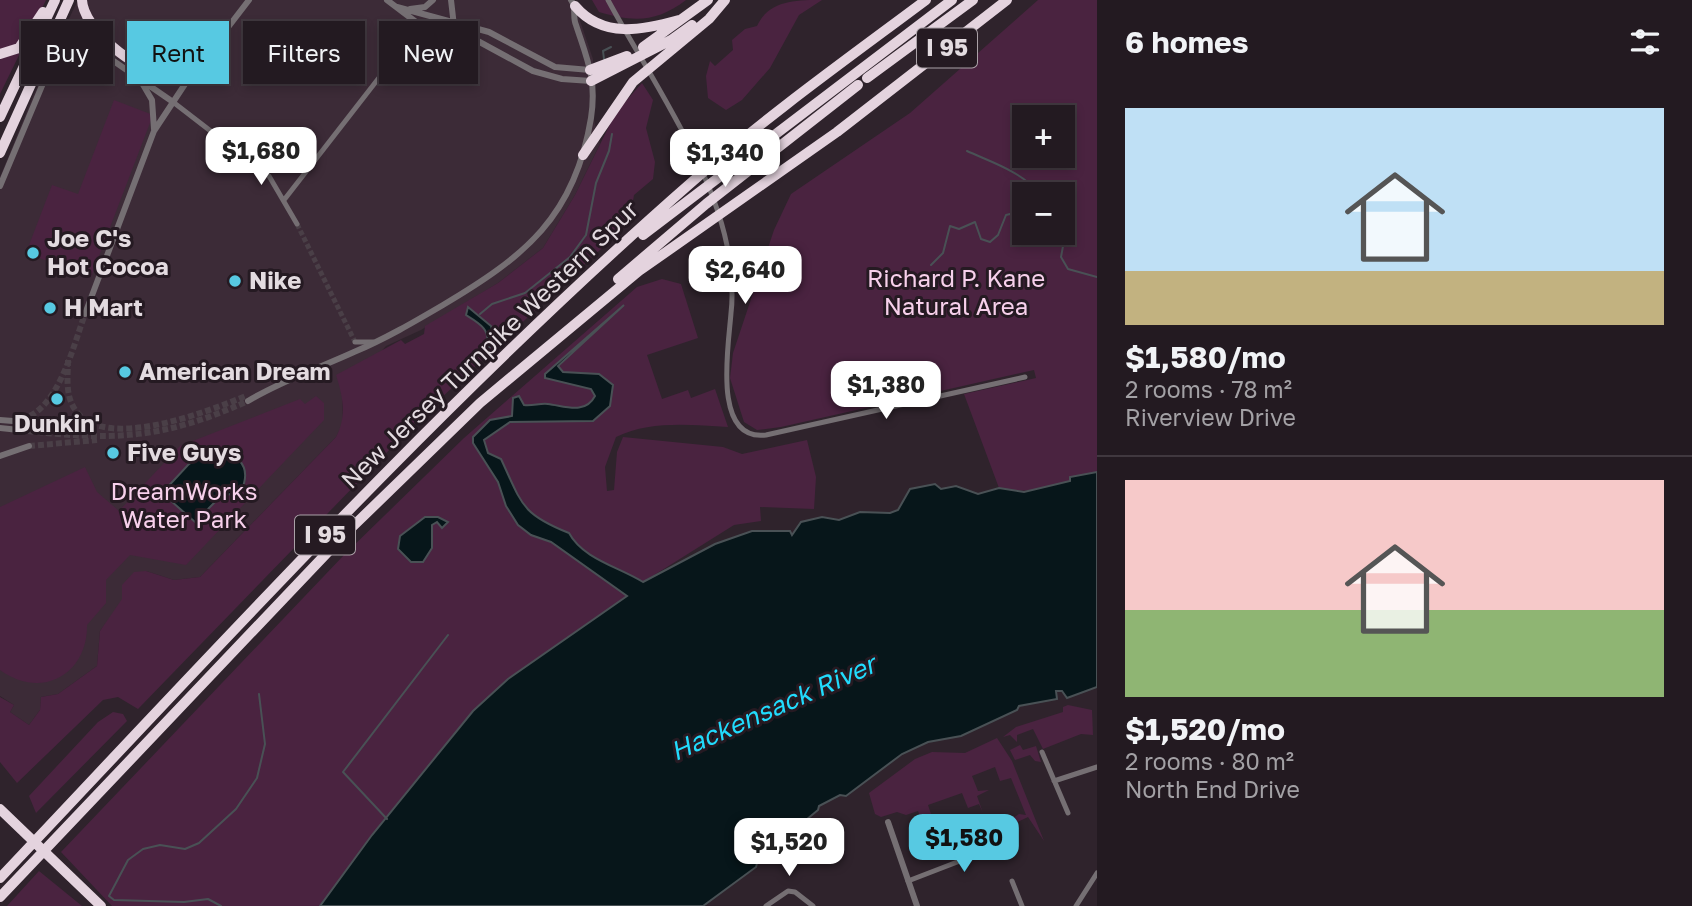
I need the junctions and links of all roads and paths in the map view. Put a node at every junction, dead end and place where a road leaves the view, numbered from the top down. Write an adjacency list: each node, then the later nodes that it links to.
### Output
1 (53, 0): 25 (highway); 35 (highway)
2 (69, 0): 37 (highway)
3 (82, 0): 26 (highway)
4 (249, 0): 22 (street)
5 (387, 0): 16 (street)
6 (433, 0): 17 (street)
7 (451, 0): 21 (street)
8 (608, 0): 47 (street)
9 (708, 0): 18 (highway)
10 (725, 0): 27 (highway); 38 (highway)
11 (926, 0): 42 (highway, New Jersey Turnpike Western Spur / I 95)
12 (952, 0): 42 (highway)
13 (973, 0): 43 (highway)
14 (1007, 0): 43 (highway, New Jersey Turnpike Western Spur / I 95)
15 (573, 3): 18 (highway); 29 (street)
16 (397, 7): 17 (street); 19 (street)
17 (405, 9): 20 (street)
18 (686, 18): 27 (highway)
19 (416, 21)
20 (444, 21)
21 (454, 21)
22 (229, 26)
23 (478, 29): 29 (street)
24 (478, 41): 29 (street)
25 (0, 54)
26 (127, 55)
27 (615, 67): 29 (highway)
28 (127, 71): 39 (street)
29 (596, 74): 38 (street)
30 (379, 77): 40 (street)
31 (143, 84): 36 (street)
32 (146, 84): 34 (street)
33 (186, 84): 34 (street)
34 (173, 102): 36 (street); 40 (street)
35 (0, 117)
36 (154, 131): 44 (street)
37 (0, 153)
38 (583, 155): 46 (street)
39 (0, 186)
40 (284, 200): 41 (street)
41 (297, 224)
42 (606, 261): 63 (highway, New Jersey Turnpike Western Spur / I 95)
43 (589, 310): 66 (highway, New Jersey Turnpike Western Spur / I 95)
44 (85, 314)
45 (355, 342): 46 (street)
46 (376, 342): 48 (street)
47 (1025, 377)
48 (247, 398)
49 (0, 421): 50 (street)
50 (13, 421)
51 (0, 428): 52 (street)
52 (19, 430)
53 (29, 446): 54 (street)
54 (0, 456)
55 (1042, 752): 57 (street)
56 (1097, 767): 57 (street)
57 (1054, 781): 59 (street)
58 (0, 809): 67 (highway)
59 (1068, 813)
60 (888, 822): 64 (street)
61 (1006, 837): 64 (street)
62 (1097, 873): 72 (street)
63 (0, 878)
64 (908, 881): 70 (street)
65 (1012, 881): 71 (street)
66 (0, 897)
67 (101, 906)
68 (766, 906): 69 (street)
69 (813, 906)
70 (918, 906)
71 (1022, 906)
72 (1076, 906)

